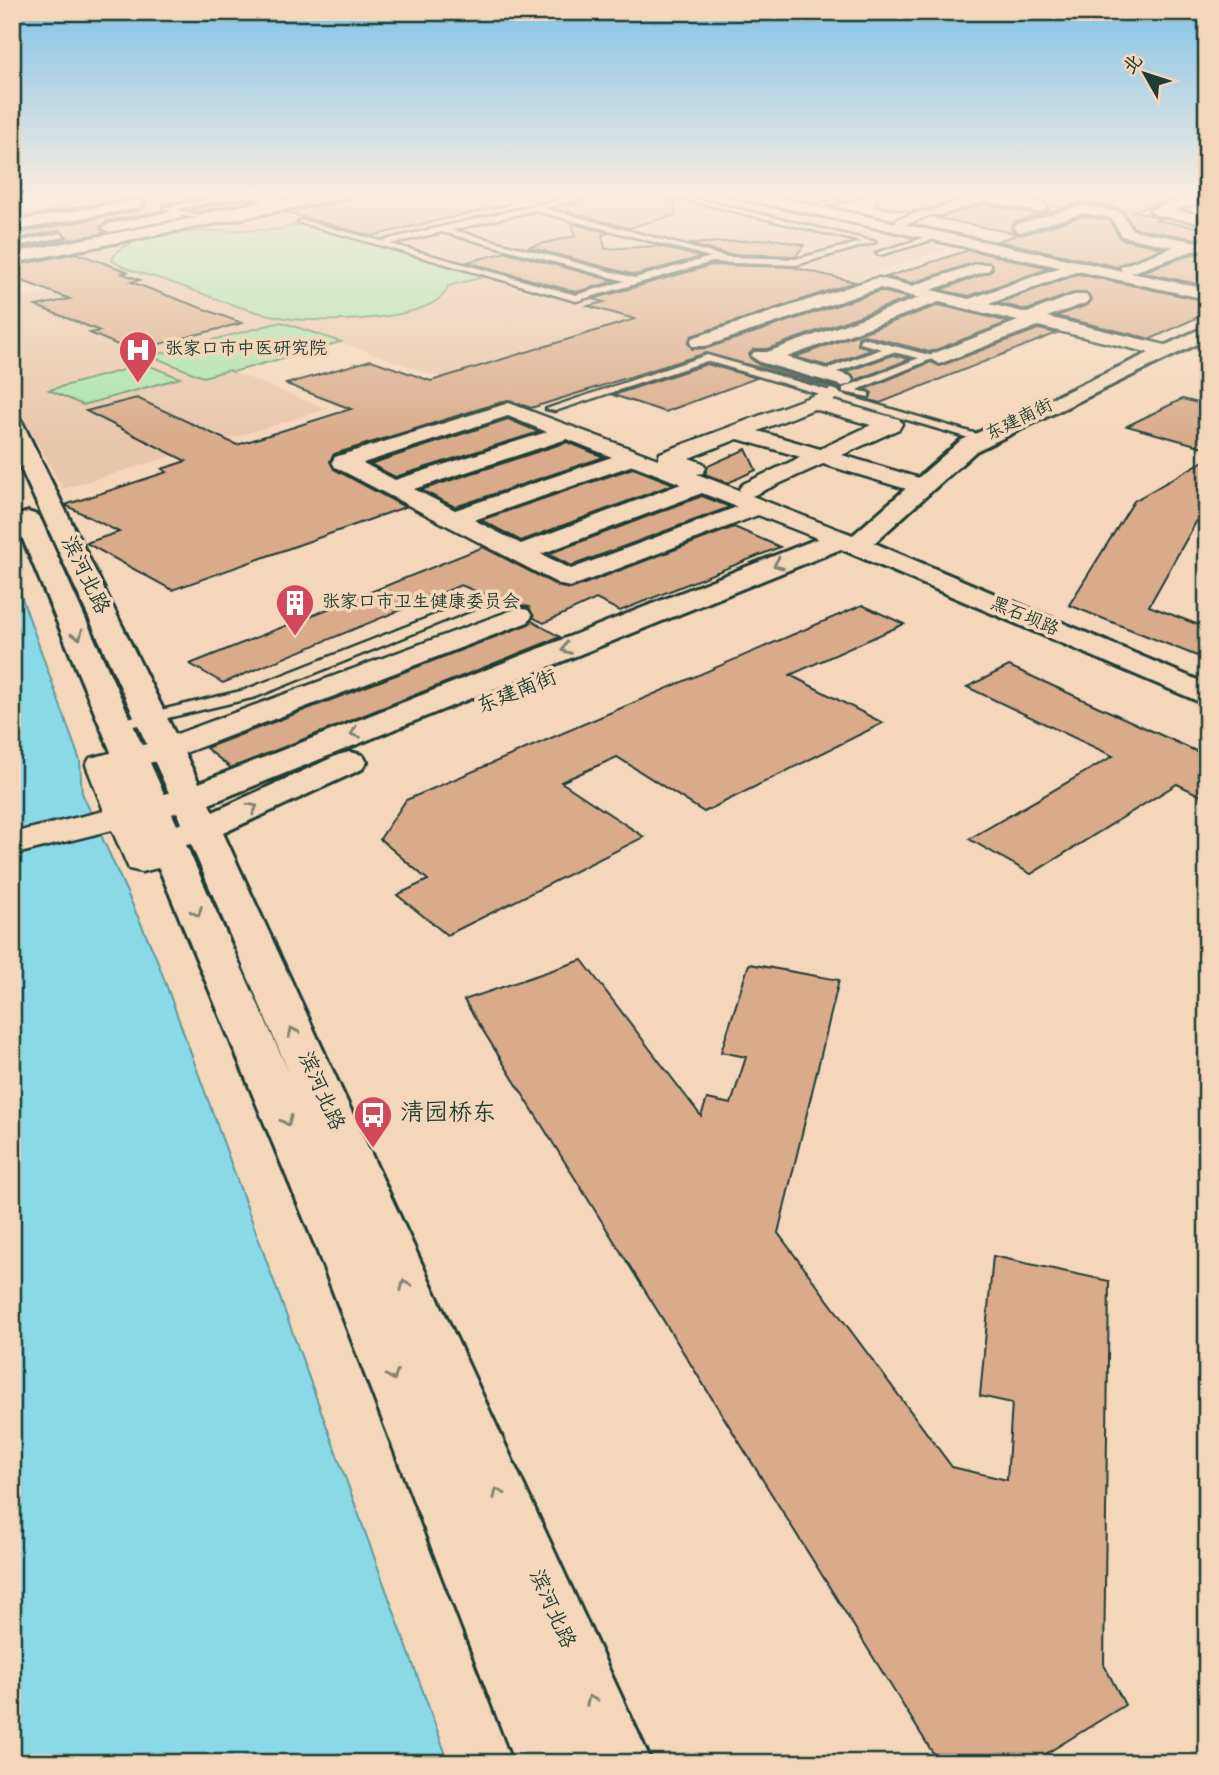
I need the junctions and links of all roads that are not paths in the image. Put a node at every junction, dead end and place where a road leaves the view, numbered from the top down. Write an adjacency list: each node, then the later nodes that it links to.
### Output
1 (496, 276): 9 (lane)
2 (615, 276): 9 (lane)
3 (655, 276): 9 (lane)
4 (957, 276): 11 (street)
5 (1051, 276): 15 (street)
6 (1123, 276): 12 (main road)
7 (1162, 276): 10 (main road)
8 (868, 278): 11 (street)
9 (635, 281)
10 (1207, 285)
11 (918, 289): 15 (street)
12 (1207, 294)
13 (937, 297): 16 (street); 17 (street); 20 (street)
14 (1080, 299): 16 (street)
15 (975, 303): 16 (street)
16 (1035, 318): 19 (street); 25 (street); 27 (street)
17 (767, 319): 20 (street); 22 (street)
18 (1207, 332): 25 (main road, 东建南街)
19 (1106, 333)
20 (830, 336): 26 (street)
21 (863, 341): 24 (lane)
22 (699, 342)
23 (733, 348): 26 (street)
24 (891, 349): 28 (lane); 33 (lane)
25 (1167, 351): 33 (main road, 东建南街)
26 (767, 358): 28 (street)
27 (939, 358)
28 (830, 387): 29 (lane); 31 (street); 33 (lane); 34 (street)
29 (551, 409)
30 (12, 424): 48 (main road, 滨河北路)
31 (742, 429): 34 (street); 40 (street)
32 (568, 432): 35 (street); 39 (street); 39 (street)
33 (989, 436): 37 (main road, 东建南街)
34 (826, 454): 37 (street); 40 (street)
35 (635, 457): 38 (street); 41 (street)
36 (12, 483): 48 (main road, 滨河北路, one-way to 48)
37 (925, 483): 42 (main road, 东建南街)
38 (704, 484): 40 (street); 43 (street)
39 (393, 488): 41 (street)
40 (775, 505): 42 (street); 43 (street); 44 (street)
41 (453, 519): 43 (street)
42 (856, 546): 47 (main road, 黑石坝路); 49 (main road, 东建南街)
43 (519, 553)
44 (587, 590)
45 (486, 599): 48 (lane)
46 (518, 616): 48 (street)
47 (1207, 696)
48 (133, 743): 49 (main road, 滨河北路)
49 (164, 829): 50 (street); 51 (main road, 滨河北路, one-way to 51); 52 (main road, 滨河北路, one-way to 49)
50 (12, 845)
51 (550, 1763)
52 (618, 1763)

